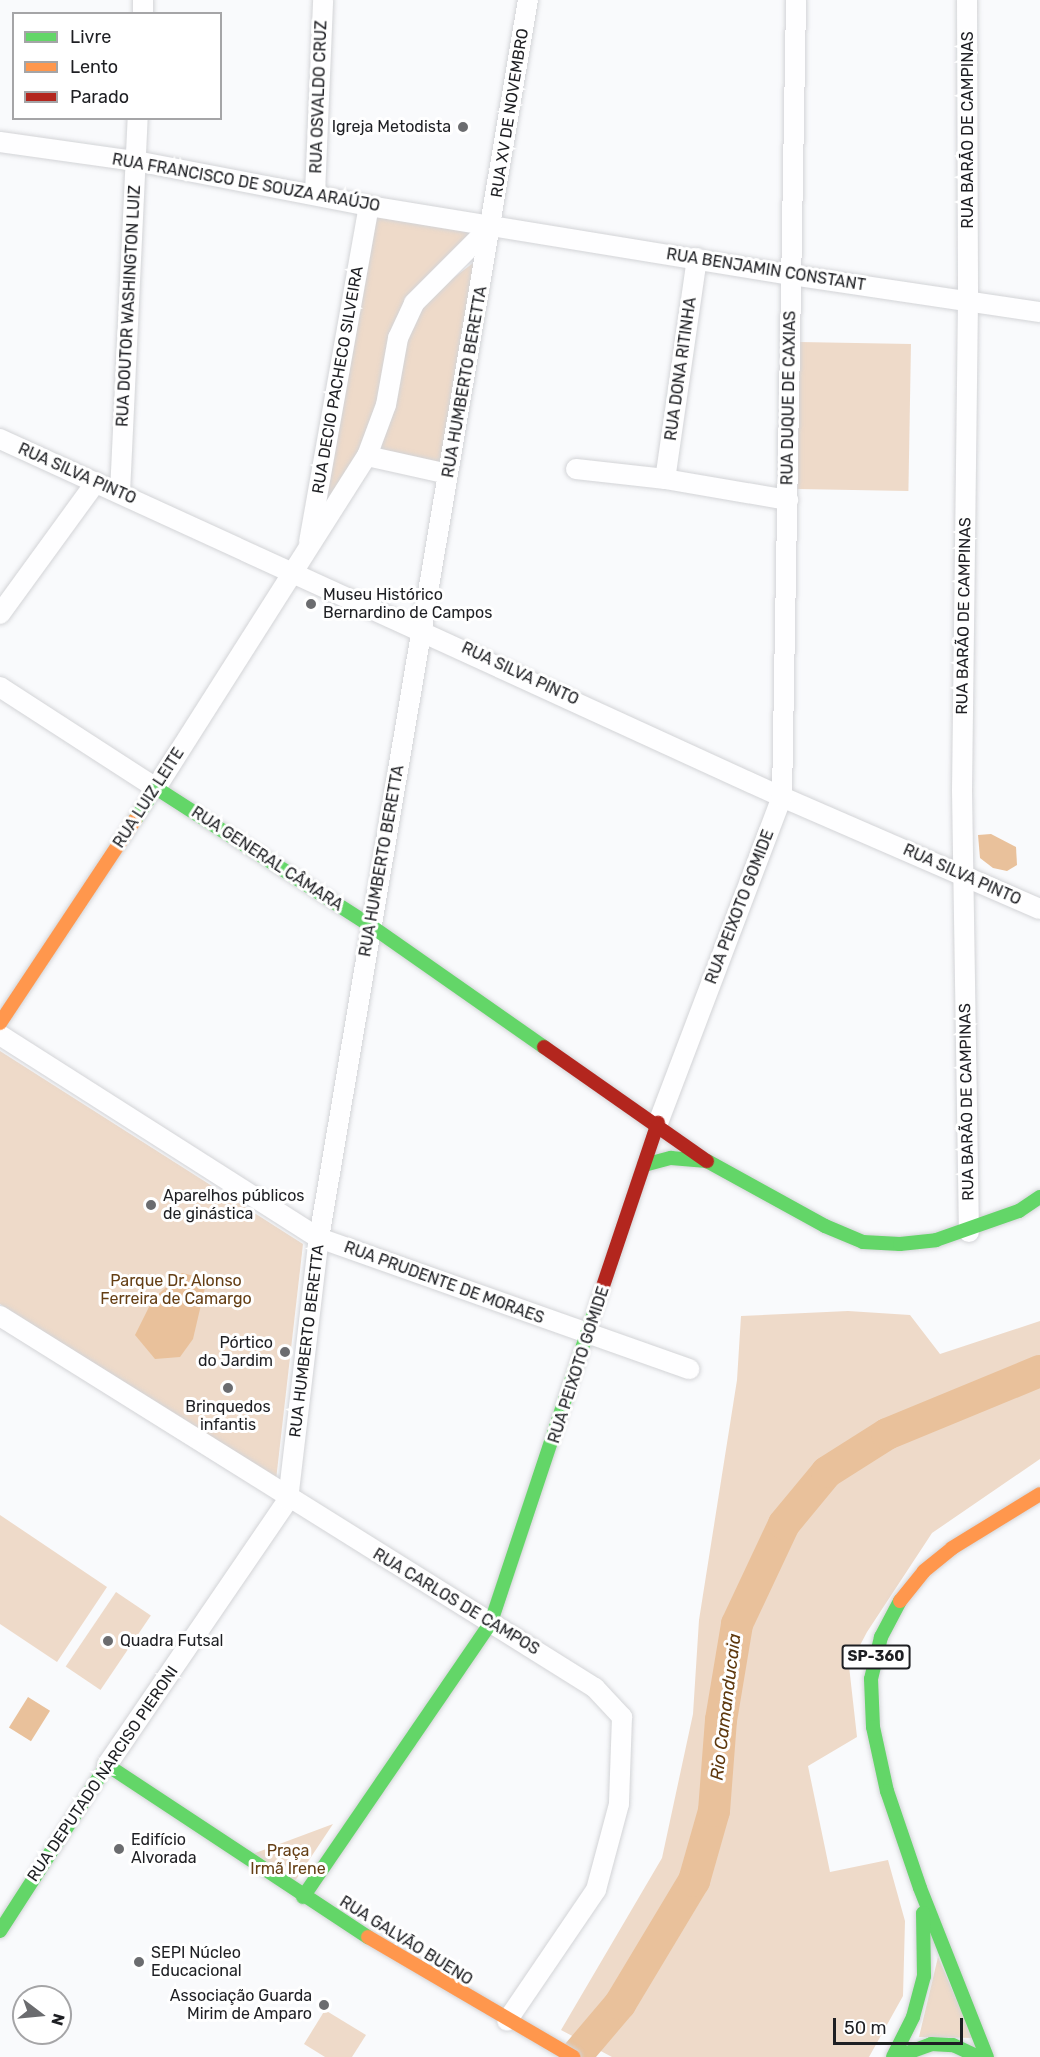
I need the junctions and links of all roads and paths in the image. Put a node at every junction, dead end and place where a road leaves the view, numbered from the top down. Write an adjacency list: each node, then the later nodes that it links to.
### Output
1 (322, 0): 8 (street, RUA OSVALDO CRUZ)
2 (528, 0): 10 (street, RUA XV DE NOVEMBRO)
3 (796, 0): 12 (street, RUA DUQUE DE CAXIAS)
4 (967, 0): 13 (street, RUA BARÃO DE CAMPINAS)
5 (138, 120): 7 (street, RUA DOUTOR WASHINGTON LUIZ)
6 (0, 142): 7 (street, RUA FRANCISCO DE SOUZA ARAÚJO)
7 (136, 161): 8 (street, RUA FRANCISCO DE SOUZA ARAÚJO); 21 (street, RUA DOUTOR WASHINGTON LUIZ)
8 (315, 194): 9 (street, RUA FRANCISCO DE SOUZA ARAÚJO)
9 (369, 206): 10 (street, RUA FRANCISCO DE SOUZA ARAÚJO); 23 (street, RUA DECIO PACHECO SILVEIRA)
10 (492, 225): 11 (street, RUA BENJAMIN CONSTANT); 16 (street, RUA LUIZ LEITE); 18 (street, RUA HUMBERTO BERETTA)
11 (697, 258): 12 (street, RUA BENJAMIN CONSTANT); 19 (street, RUA DONA RITINHA)
12 (792, 275): 13 (street, RUA BENJAMIN CONSTANT); 22 (street, RUA DUQUE DE CAXIAS)
13 (968, 302): 14 (street, RUA BENJAMIN CONSTANT); 30 (street, RUA BARÃO DE CAMPINAS)
14 (1040, 312)
15 (0, 439): 20 (street, RUA SILVA PINTO)
16 (367, 456): 18 (street); 23 (street, RUA LUIZ LEITE)
17 (576, 469): 19 (street)
18 (448, 474): 26 (street, RUA HUMBERTO BERETTA)
19 (665, 479): 22 (street)
20 (96, 482): 21 (street, RUA SILVA PINTO); 25 (street)
21 (120, 493): 24 (street, RUA SILVA PINTO)
22 (788, 500): 29 (street, RUA DUQUE DE CAXIAS)
23 (307, 554): 24 (street, RUA LUIZ LEITE)
24 (295, 573): 26 (street, RUA SILVA PINTO); 28 (street, RUA LUIZ LEITE)
25 (0, 614)
26 (424, 629): 29 (street, RUA SILVA PINTO); 32 (street, RUA HUMBERTO BERETTA)
27 (0, 687): 28 (street, RUA GENERAL CÂMARA)
28 (156, 788): 32 (street, RUA GENERAL CÂMARA); 33 (street, RUA LUIZ LEITE)
29 (782, 796): 30 (street, RUA SILVA PINTO); 35 (street, RUA PEIXOTO GOMIDE)
30 (964, 875): 31 (street, RUA SILVA PINTO); 39 (street, RUA BARÃO DE CAMPINAS)
31 (1040, 909)
32 (370, 926): 35 (street, RUA GENERAL CÂMARA); 40 (street, RUA HUMBERTO BERETTA)
33 (0, 1023)
34 (0, 1035): 40 (street, RUA PRUDENTE DE MORAES)
35 (658, 1123): 36 (street, RUA GENERAL CÂMARA); 37 (street, RUA PEIXOTO GOMIDE)
36 (707, 1161): 37 (street); 39 (street, RUA GENERAL CÂMARA)
37 (644, 1165): 42 (street, RUA PEIXOTO GOMIDE)
38 (1040, 1197): 39 (street, RUA GENERAL CÂMARA)
39 (969, 1232)
40 (319, 1238): 42 (street, RUA PRUDENTE DE MORAES); 45 (street, RUA HUMBERTO BERETTA)
41 (0, 1316): 45 (street, RUA CARLOS DE CAMPOS)
42 (589, 1335): 43 (street, RUA PRUDENTE DE MORAES); 46 (street, RUA PEIXOTO GOMIDE)
43 (689, 1369)
44 (1040, 1494): 48 (street, SP-360)
45 (288, 1500): 46 (street, RUA CARLOS DE CAMPOS); 47 (street, RUA DEPUTADO NARCISO PIERONI)
46 (491, 1622): 49 (street, RUA PEIXOTO GOMIDE); 51 (street, RUA CARLOS DE CAMPOS)
47 (107, 1765): 49 (street, RUA GALVÃO BUENO); 50 (street, RUA DEPUTADO NARCISO PIERONI)
48 (920, 1888): 53 (street, SP-360); 55 (street, SP-360)
49 (303, 1897): 51 (street, RUA GALVÃO BUENO)
50 (0, 1931)
51 (507, 2021): 52 (street, RUA GALVÃO BUENO)
52 (573, 2057)
53 (894, 2057): 54 (street, SP-360)
54 (979, 2057)
55 (987, 2057)

